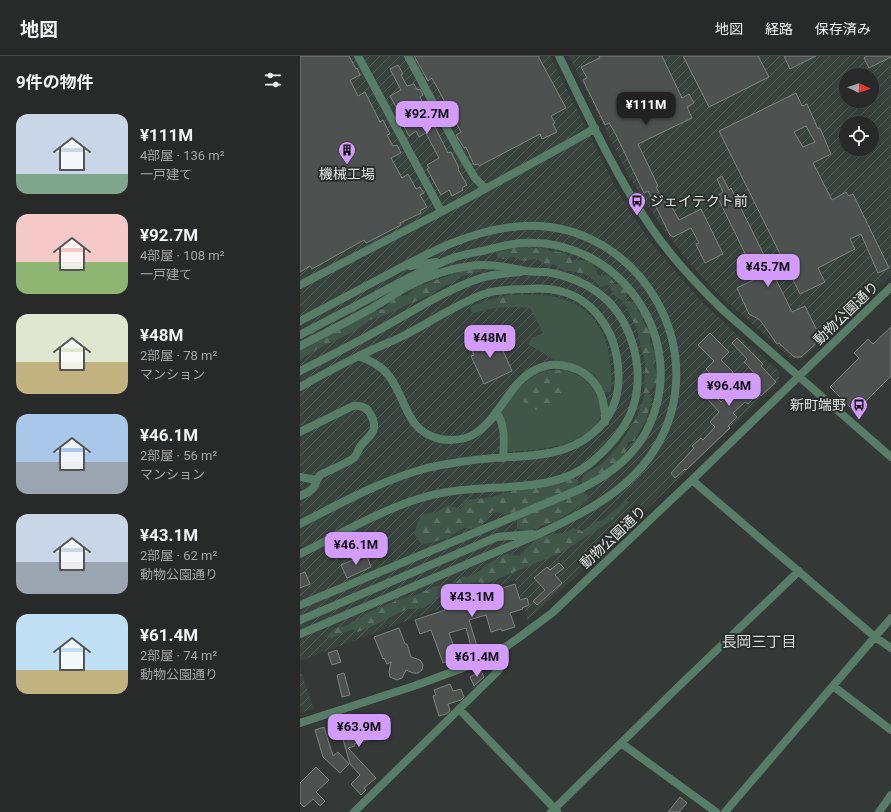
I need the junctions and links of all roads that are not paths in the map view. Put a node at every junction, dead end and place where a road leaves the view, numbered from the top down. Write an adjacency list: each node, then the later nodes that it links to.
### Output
1 (358, 56): 6 (street)
2 (408, 56): 5 (street)
3 (559, 56): 4 (street)
4 (595, 128): 5 (street); 17 (street)
5 (485, 188): 6 (street)
6 (441, 211): 10 (street)
7 (451, 259): 8 (street); 13 (street); 32 (street)
8 (400, 268): 12 (street); 29 (street)
9 (529, 271): 14 (street); 16 (street); 30 (street)
10 (300, 285)
11 (891, 288): 17 (street, 動物公園通り)
12 (300, 321)
13 (300, 335)
14 (300, 346)
15 (359, 356): 18 (street); 19 (street); 20 (street)
16 (300, 371)
17 (798, 377): 22 (street); 26 (street, 動物公園通り)
18 (300, 387)
19 (496, 412): 20 (street); 23 (street)
20 (605, 422): 23 (street)
21 (300, 432): 25 (street)
22 (891, 456)
23 (503, 458): 28 (street)
24 (300, 477): 25 (street)
25 (316, 480): 27 (street)
26 (692, 480): 31 (street); 38 (street, 動物公園通り)
27 (300, 496)
28 (300, 524)
29 (539, 534): 34 (street); 35 (street)
30 (300, 554)
31 (799, 571): 36 (street); 43 (street)
32 (300, 605)
33 (891, 618): 36 (street)
34 (300, 620)
35 (300, 634)
36 (875, 637): 37 (street); 39 (street)
37 (891, 648)
38 (498, 652): 40 (street); 41 (street, 動物公園通り)
39 (833, 686): 42 (street); 48 (street)
40 (459, 709): 45 (street); 46 (street)
41 (300, 723)
42 (891, 730)
43 (621, 743): 45 (street); 47 (street)
44 (891, 795): 49 (street)
45 (554, 811)
46 (354, 812)
47 (716, 812)
48 (725, 812)
49 (879, 812)

